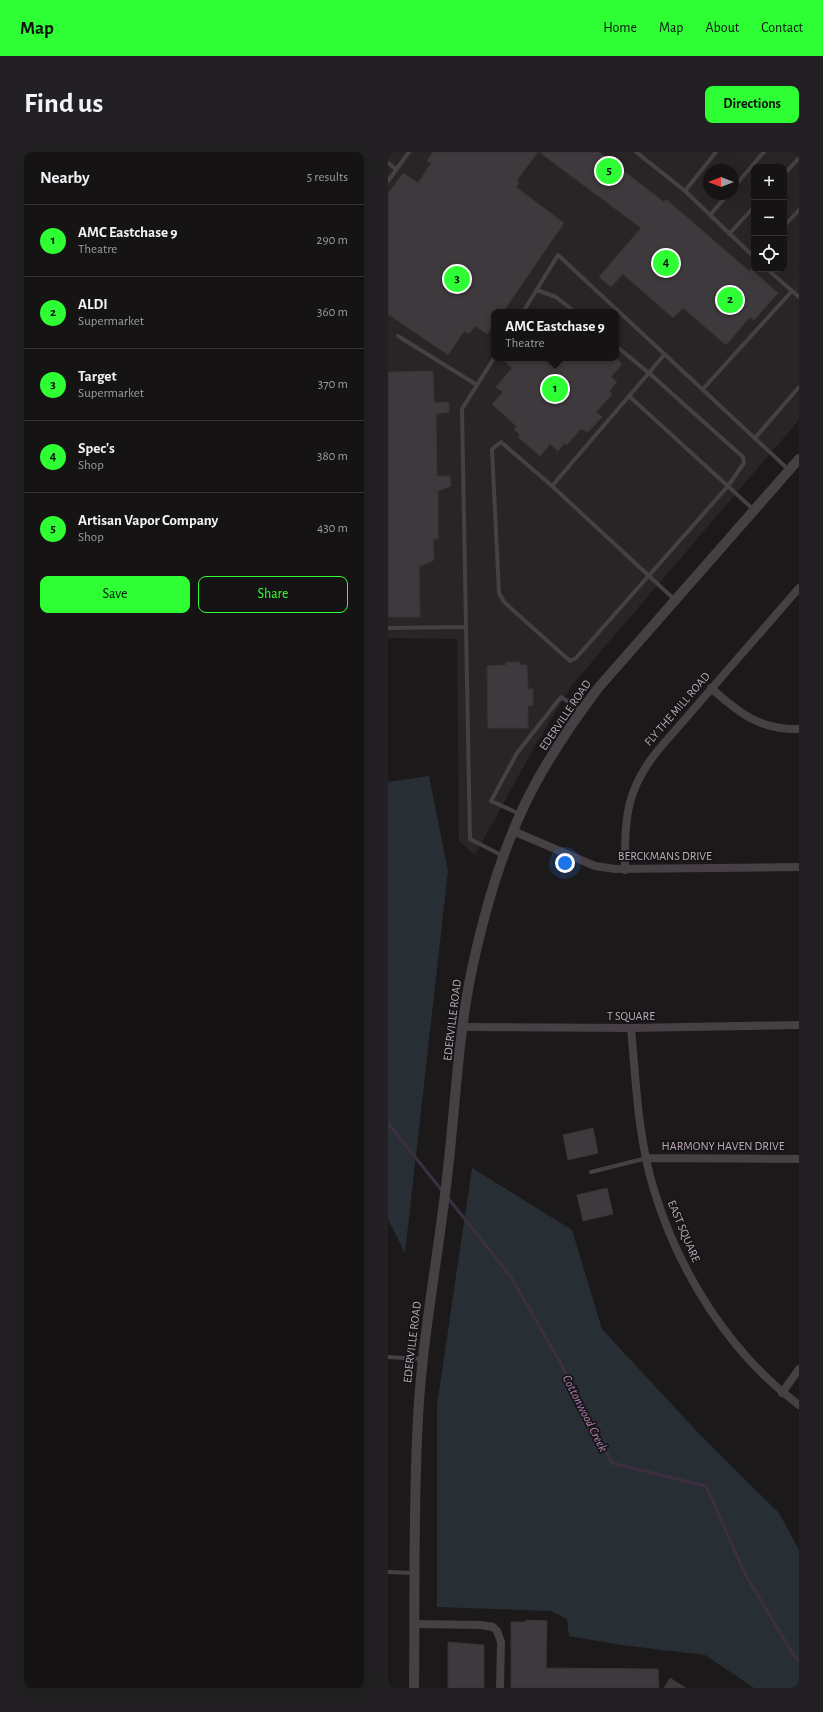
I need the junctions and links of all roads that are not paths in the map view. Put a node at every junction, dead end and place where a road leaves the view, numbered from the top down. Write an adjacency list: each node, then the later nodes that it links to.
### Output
1 (408, 152): 7 (lane)
2 (636, 152): 11 (lane)
3 (716, 152): 11 (lane)
4 (764, 152): 10 (lane)
5 (799, 158): 8 (lane)
6 (388, 163): 7 (lane)
7 (396, 169): 9 (lane)
8 (787, 171)
9 (388, 181)
10 (739, 181)
11 (685, 191): 15 (lane)
12 (723, 200): 15 (lane)
13 (751, 210): 17 (lane)
14 (799, 210): 16 (lane)
15 (710, 215): 17 (lane)
16 (787, 223)
17 (729, 234): 18 (lane)
18 (751, 254)
19 (771, 272): 21 (lane)
20 (537, 290): 23 (lane); 24 (lane); 25 (lane)
21 (792, 291): 22 (lane); 34 (lane)
22 (799, 297)
23 (525, 309)
24 (571, 309)
25 (616, 309)
26 (619, 312): 29 (lane)
27 (398, 336): 32 (lane)
28 (619, 348): 31 (lane)
29 (665, 354): 31 (lane); 34 (lane)
30 (492, 361): 32 (lane)
31 (649, 373): 35 (lane); 40 (lane)
32 (477, 385): 45 (lane)
33 (799, 387): 36 (lane)
34 (702, 389): 36 (lane)
35 (629, 396): 39 (lane); 40 (lane)
36 (755, 438): 38 (lane)
37 (799, 459): 38 (street, EDERVILLE ROAD)
38 (789, 470): 41 (street, EDERVILLE ROAD)
39 (552, 486): 42 (lane); 42 (lane)
40 (728, 486): 41 (lane); 42 (lane)
41 (754, 510): 44 (street, EDERVILLE ROAD)
42 (648, 575): 44 (lane)
43 (799, 588): 47 (street, FLY THE MILL ROAD)
44 (675, 600): 48 (street, EDERVILLE ROAD)
45 (466, 627): 46 (lane); 52 (lane)
46 (388, 628)
47 (711, 688): 49 (street); 54 (street, FLY THE MILL ROAD)
48 (581, 711): 50 (street, EDERVILLE ROAD); 50 (lane)
49 (799, 729)
50 (521, 814): 51 (street, EDERVILLE ROAD)
51 (513, 831): 52 (street, EDERVILLE ROAD); 54 (street, BERCKMANS DRIVE)
52 (503, 856): 56 (street, EDERVILLE ROAD)
53 (799, 867): 54 (street, BERCKMANS DRIVE)
54 (625, 870)
55 (799, 1026): 57 (street, T SQUARE)
56 (463, 1027): 57 (street, T SQUARE); 62 (street, EDERVILLE ROAD)
57 (631, 1028): 58 (street, EAST SQUARE)
58 (647, 1158): 59 (street, HARMONY HAVEN DRIVE); 60 (lane); 64 (street, EAST SQUARE)
59 (799, 1158)
60 (591, 1172)
61 (388, 1357): 62 (lane)
62 (422, 1359): 67 (street, EDERVILLE ROAD)
63 (799, 1369): 64 (street)
64 (782, 1393): 65 (street, EAST SQUARE)
65 (799, 1405)
66 (388, 1572): 67 (lane)
67 (414, 1573): 68 (street, EDERVILLE ROAD)
68 (415, 1624): 69 (street, EDERVILLE ROAD); 70 (street)
69 (414, 1688)
70 (500, 1688)

